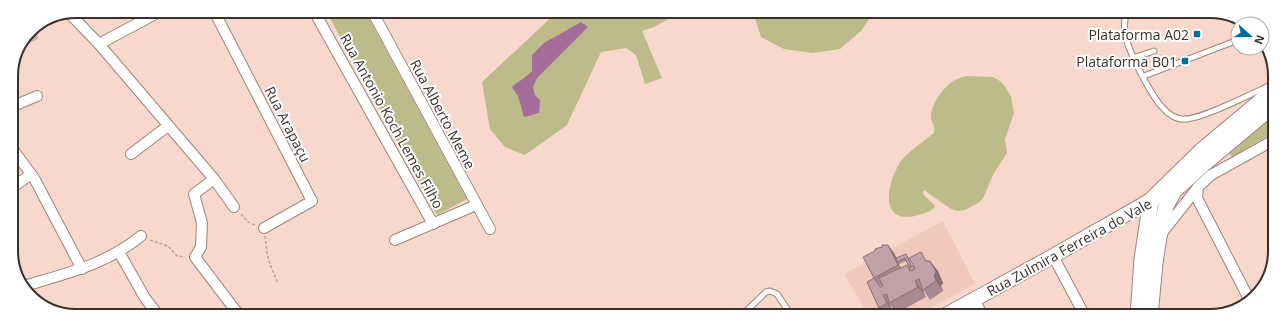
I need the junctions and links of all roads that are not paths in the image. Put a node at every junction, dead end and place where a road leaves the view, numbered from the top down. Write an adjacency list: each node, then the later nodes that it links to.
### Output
1 (74, 18): 8 (street)
2 (148, 18): 8 (street)
3 (221, 18): 30 (street, Rua Arapaçu)
4 (318, 18): 29 (street, Rua Antonio Koch Lemes Filho)
5 (376, 18): 27 (street, Rua Alberto Meme)
6 (1125, 18): 10 (lane)
7 (1230, 43): 11 (lane)
8 (99, 44): 17 (street)
9 (1154, 51): 10 (lane)
10 (1133, 58): 11 (lane)
11 (1144, 76): 12 (lane)
12 (1268, 87)
13 (1268, 95): 26 (main road)
14 (37, 96): 15 (street)
15 (18, 104)
16 (1268, 110): 25 (main road)
17 (168, 126): 19 (street); 22 (street)
18 (1268, 146): 24 (street, Rua Zulmira Ferreira do Vale)
19 (131, 154)
20 (18, 156): 21 (street)
21 (31, 174): 23 (street); 37 (street)
22 (214, 179): 28 (street); 42 (street)
23 (18, 184)
24 (1198, 187): 33 (street, Rua Zulmira Ferreira do Vale); 39 (street)
25 (1174, 191): 26 (street, Rua Zulmira Ferreira do Vale); 33 (main road)
26 (1151, 200): 36 (street, Rua Zulmira Ferreira do Vale); 48 (main road)
27 (476, 205): 29 (street); 31 (street, Rua Alberto Meme)
28 (234, 207)
29 (433, 224): 34 (street)
30 (264, 228)
31 (490, 229)
32 (141, 236): 35 (street)
33 (1159, 237): 49 (main road)
34 (395, 240)
35 (119, 252): 37 (street); 41 (street)
36 (1053, 256): 40 (street, Rua Zulmira Ferreira do Vale); 47 (street)
37 (82, 269): 38 (street)
38 (29, 285)
39 (1247, 296)
40 (974, 300): 45 (street, Rua Zulmira Ferreira do Vale); 46 (street)
41 (153, 309)
42 (234, 309)
43 (748, 309): 44 (lane)
44 (787, 309)
45 (957, 309)
46 (979, 309)
47 (1081, 309)
48 (1138, 309)
49 (1151, 309)

